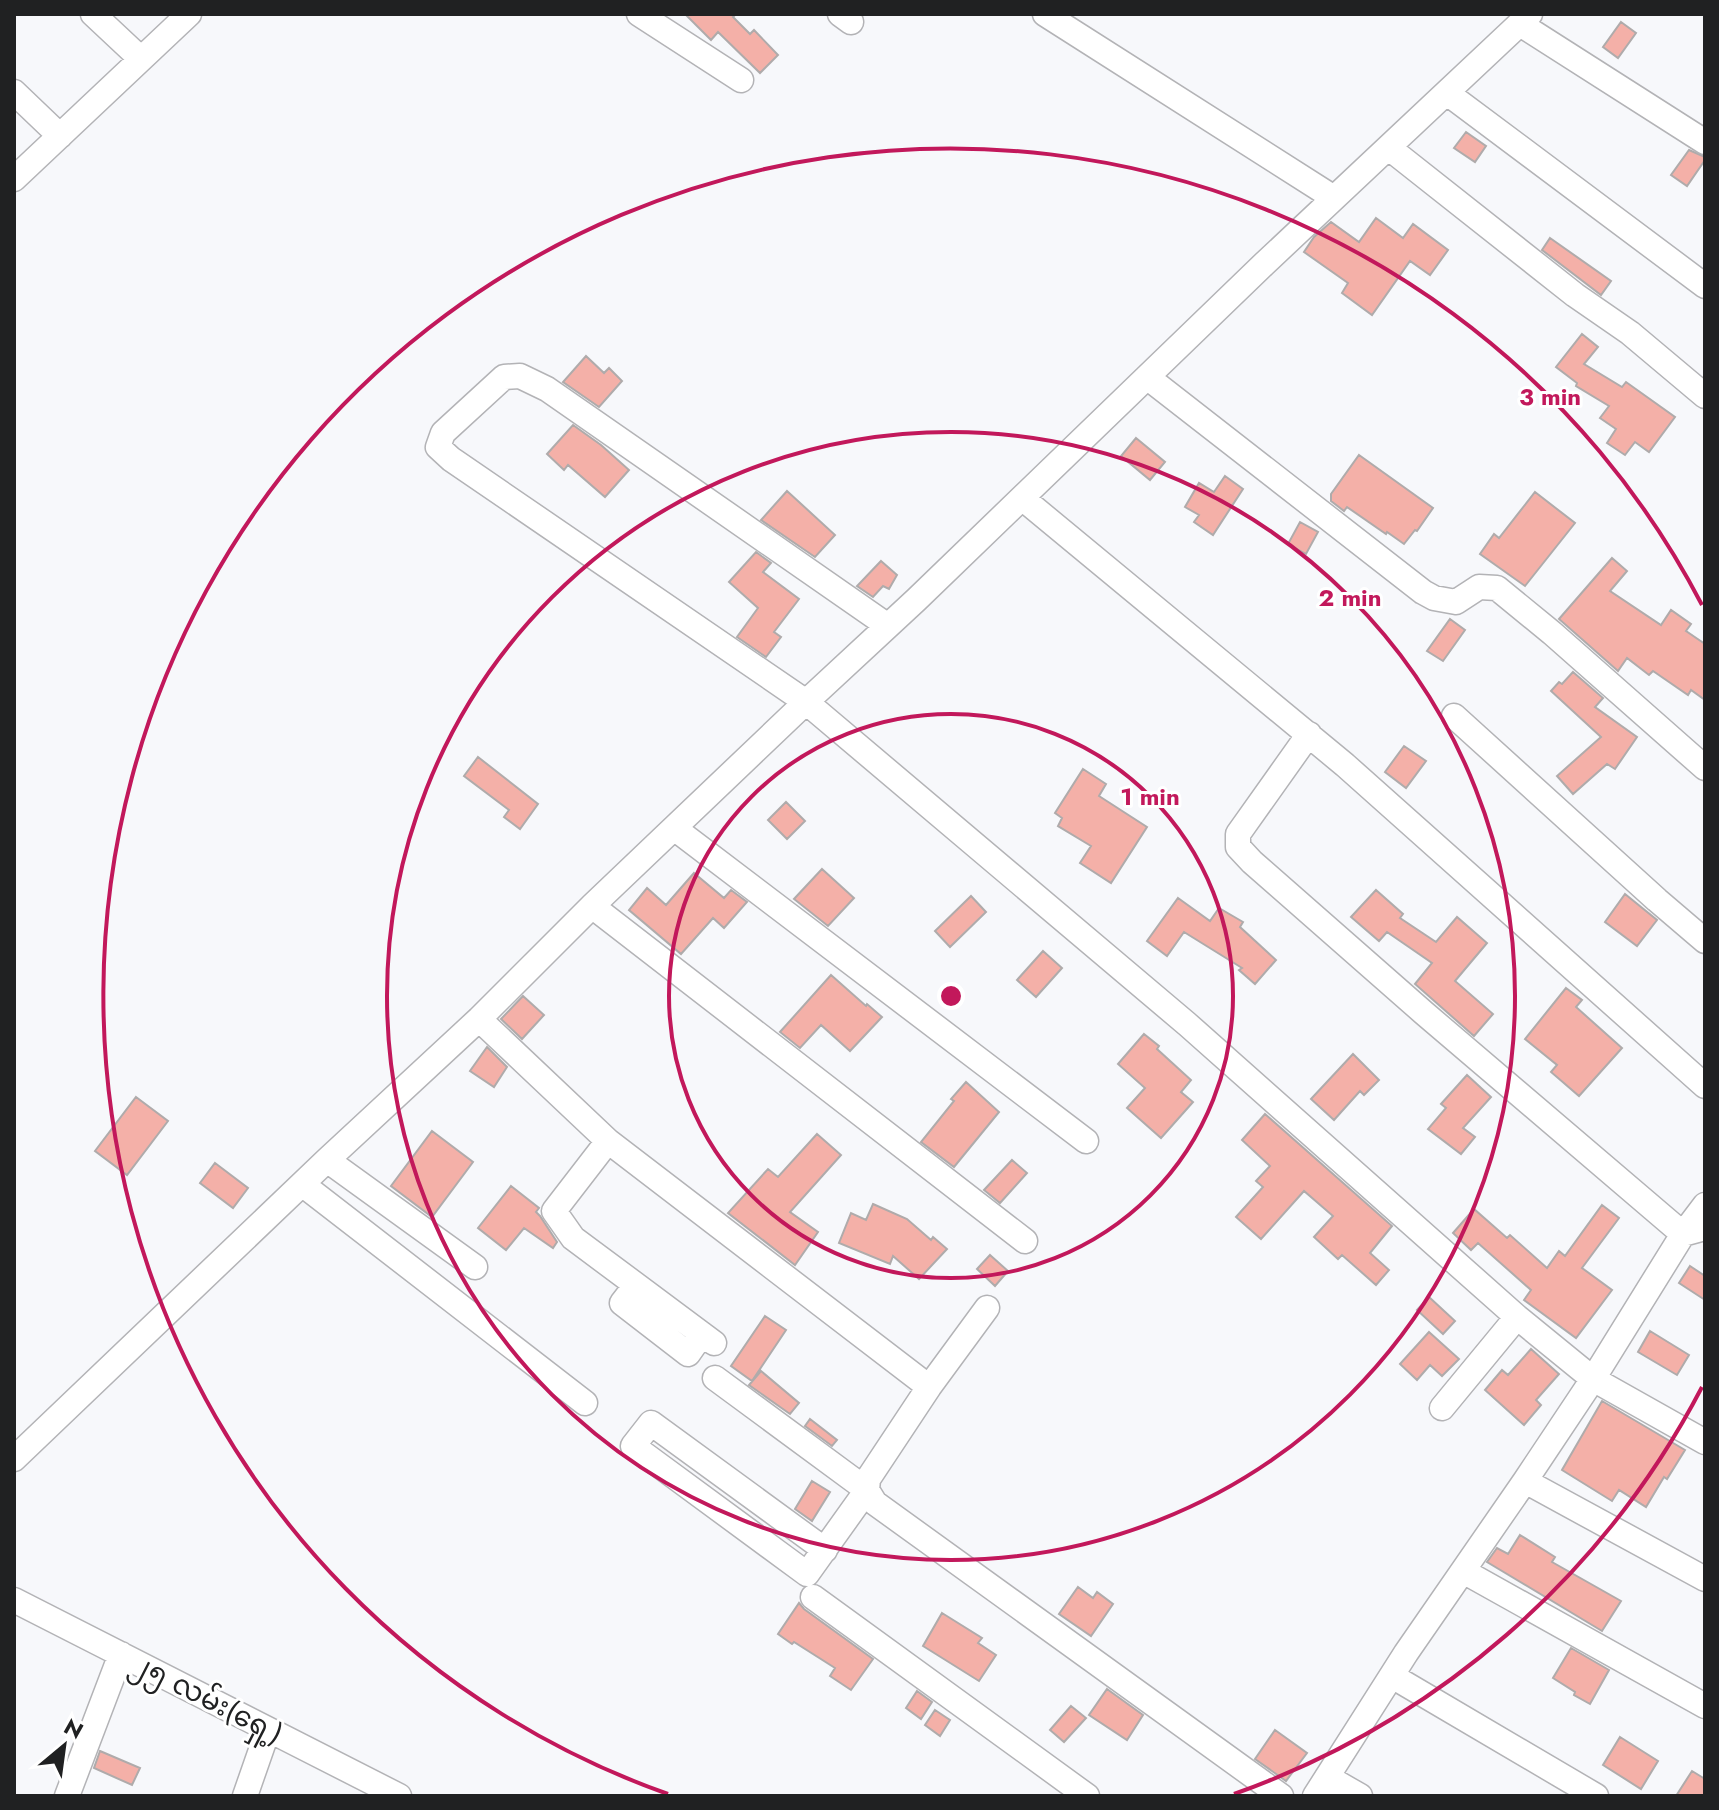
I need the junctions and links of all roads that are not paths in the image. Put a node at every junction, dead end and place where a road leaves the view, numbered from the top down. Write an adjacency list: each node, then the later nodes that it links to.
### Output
1 (93, 14): 6 (street)
2 (189, 14): 6 (street)
3 (639, 14): 7 (street)
4 (1045, 14): 14 (street)
5 (1525, 19): 9 (street); 11 (street)
6 (141, 59): 10 (street)
7 (741, 80)
8 (14, 92): 10 (street)
9 (1447, 93): 12 (street); 15 (street)
10 (60, 136): 13 (street)
11 (1705, 142)
12 (1389, 148): 14 (street); 17 (street)
13 (14, 179)
14 (1334, 198): 16 (street)
15 (1705, 286)
16 (1147, 377): 18 (street); 23 (street)
17 (1705, 396)
18 (1022, 498): 19 (street); 22 (street)
19 (888, 626): 20 (street); 20 (street)
20 (806, 702): 24 (street); 38 (street)
21 (1454, 716): 26 (street)
22 (1309, 734): 28 (street); 34 (street)
23 (1705, 768)
24 (674, 828): 25 (street); 30 (street)
25 (592, 906): 27 (street); 35 (street)
26 (1705, 941)
27 (479, 1019): 29 (street); 31 (street)
28 (1705, 1086)
29 (608, 1141): 39 (street); 42 (street)
30 (1086, 1141)
31 (327, 1160): 32 (street); 36 (street)
32 (302, 1184): 43 (street); 46 (street)
33 (1705, 1205): 34 (street)
34 (1694, 1231): 41 (street)
35 (1025, 1241)
36 (475, 1267)
37 (987, 1308): 42 (street)
38 (1517, 1317): 41 (street); 44 (street)
39 (708, 1339)
40 (715, 1378): 49 (street)
41 (1593, 1379): 45 (street); 48 (street)
42 (929, 1387): 49 (street)
43 (585, 1403)
44 (1442, 1408)
45 (1705, 1442)
46 (14, 1459)
47 (717, 1472): 50 (street); 50 (street); 51 (street)
48 (1525, 1481): 54 (street); 55 (street)
49 (867, 1490): 53 (street); 67 (street)
50 (701, 1496): 52 (street)
51 (755, 1499): 52 (street); 53 (street)
52 (739, 1524): 53 (street)
53 (825, 1550)
54 (1463, 1571): 59 (street); 60 (street)
55 (1705, 1579)
56 (813, 1597): 66 (street)
57 (14, 1600): 58 (street, ၂၅ လမ်း(ရှေ့))
58 (121, 1654): 61 (street, ၂၅ လမ်း(ရှေ့)); 63 (street)
59 (1392, 1676): 62 (street); 69 (street)
60 (1705, 1706)
61 (268, 1730): 64 (street); 65 (street, ၂၅ လမ်း(ရှေ့))
62 (1321, 1787): 68 (street)
63 (67, 1796)
64 (245, 1796)
65 (399, 1796)
66 (1087, 1796)
67 (1281, 1796)
68 (1360, 1796)
69 (1596, 1796)

